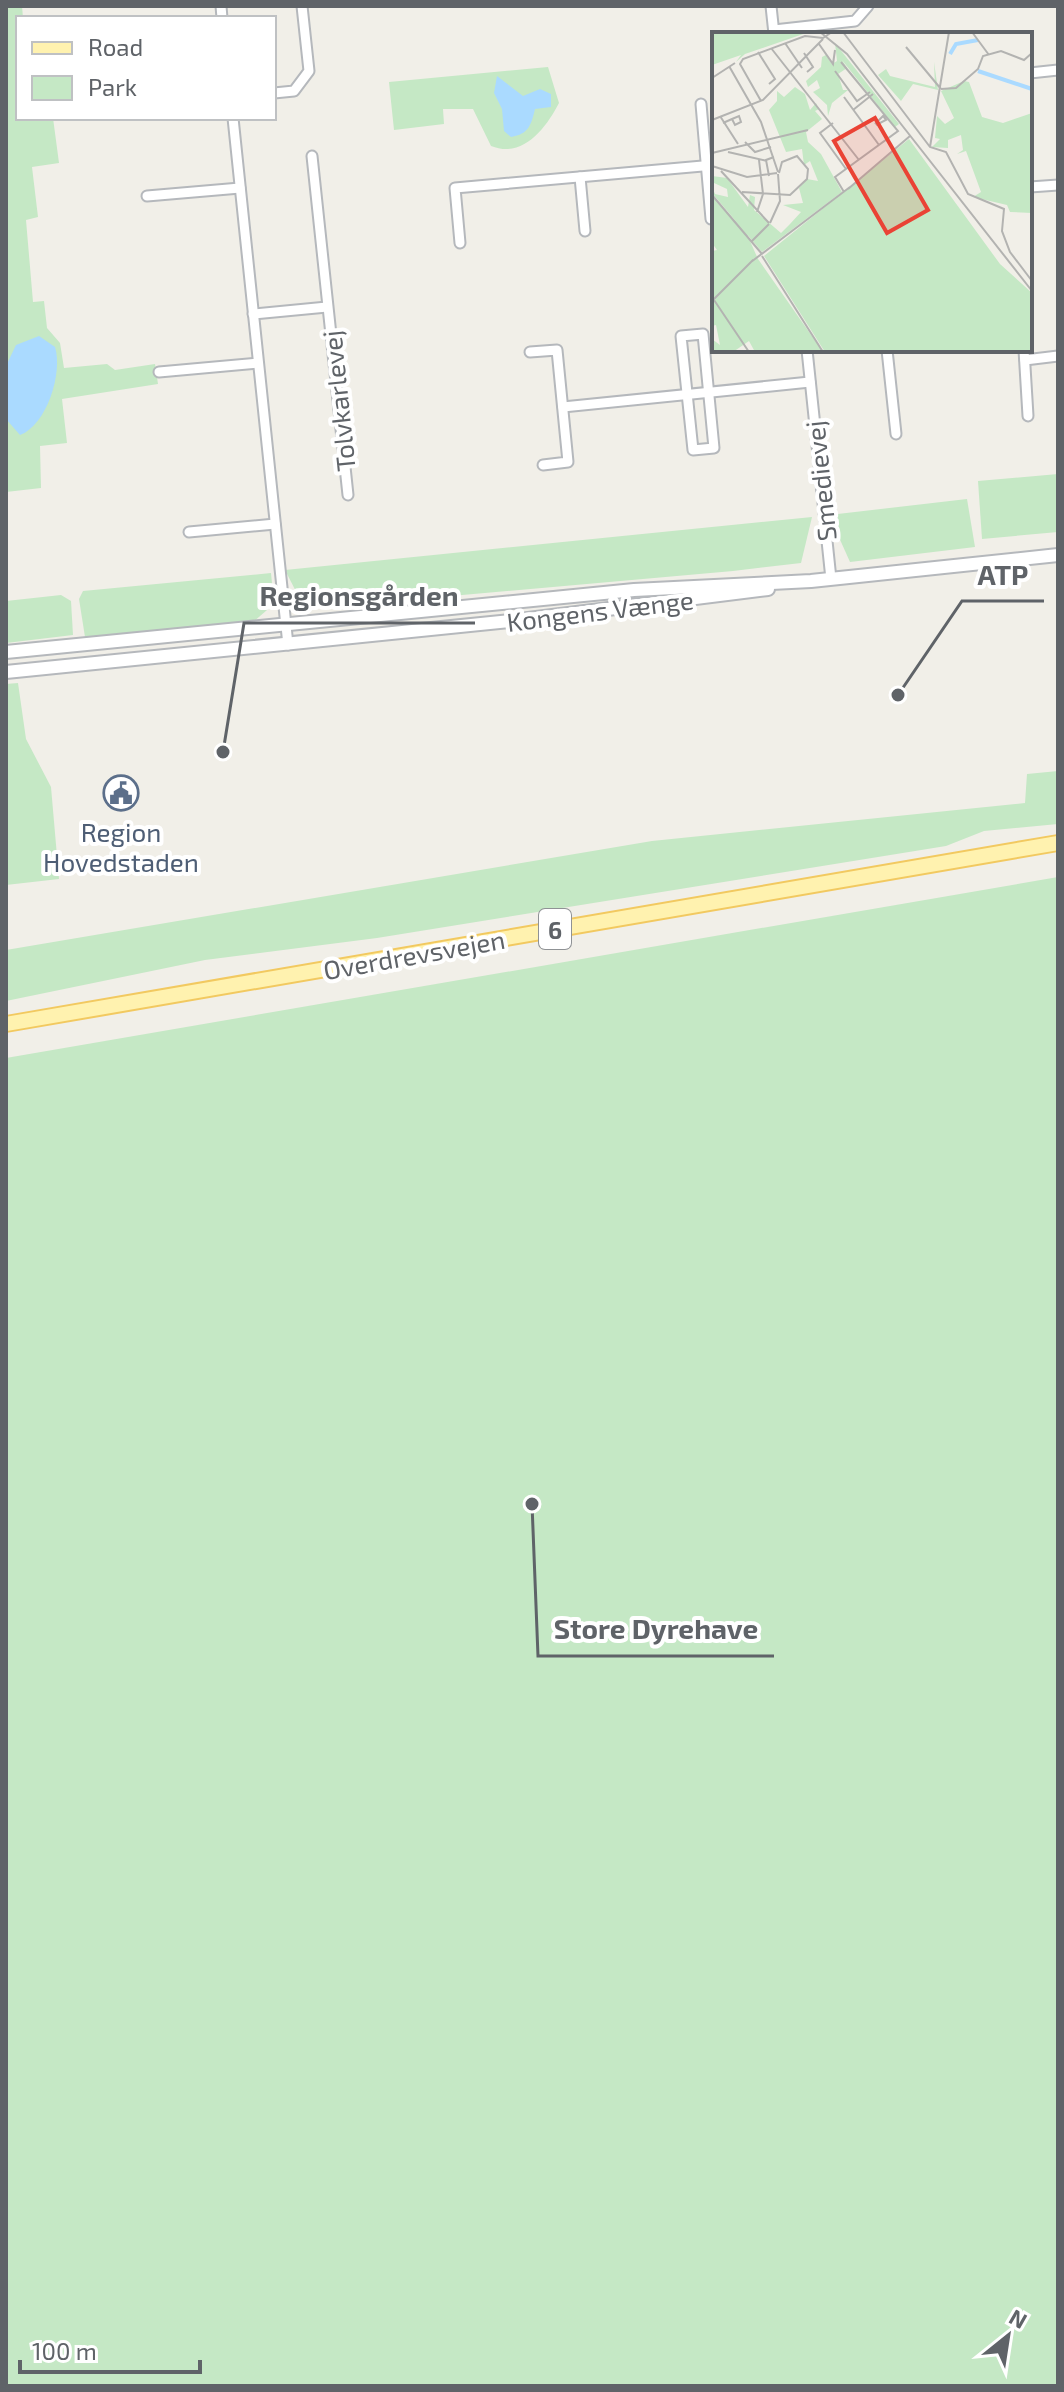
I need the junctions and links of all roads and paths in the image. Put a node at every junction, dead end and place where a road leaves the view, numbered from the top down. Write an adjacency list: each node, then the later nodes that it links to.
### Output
1 (302, 6): 7 (street)
2 (771, 6): 4 (street)
3 (868, 6): 4 (street)
4 (774, 32)
5 (1058, 70): 6 (street)
6 (1032, 73)
7 (276, 93)
8 (701, 104): 11 (street)
9 (233, 120): 15 (street)
10 (312, 156): 20 (street, Tolvkarlevej)
11 (710, 165): 12 (street); 17 (street)
12 (580, 177): 18 (street); 19 (street)
13 (1058, 185): 14 (street)
14 (1032, 187)
15 (240, 188): 16 (street); 21 (street)
16 (147, 196)
17 (711, 219)
18 (585, 231)
19 (460, 243)
20 (327, 307): 21 (street, Tolvkarlevej); 36 (street, Tolvkarlevej)
21 (253, 314): 27 (street)
22 (530, 352): 32 (street)
23 (807, 352): 29 (street, Smedievej)
24 (887, 352): 34 (street)
25 (1025, 355): 26 (street); 33 (street)
26 (1058, 356)
27 (258, 363): 28 (street); 37 (street)
28 (159, 372)
29 (810, 382): 30 (street, Smedievej); 40 (street, Smedievej)
30 (709, 392): 31 (street, Smedievej); 31 (street); 31 (street)
31 (687, 395): 32 (street, Smedievej)
32 (563, 407): 35 (street)
33 (1028, 416)
34 (896, 434)
35 (543, 465)
36 (348, 495)
37 (275, 524): 38 (street); 42 (street)
38 (189, 532)
39 (1058, 555): 40 (street, Kongens Vænge)
40 (831, 579): 41 (street, Kongens Vænge)
41 (811, 581): 42 (street, Kongens Vænge); 43 (street, Kongens Vænge)
42 (286, 624): 43 (street); 44 (street, Kongens Vænge)
43 (288, 645): 45 (street, Kongens Vænge)
44 (6, 652)
45 (6, 672)
46 (1058, 843): 47 (main road, Overdrevsvejen / 6)
47 (6, 1024)

